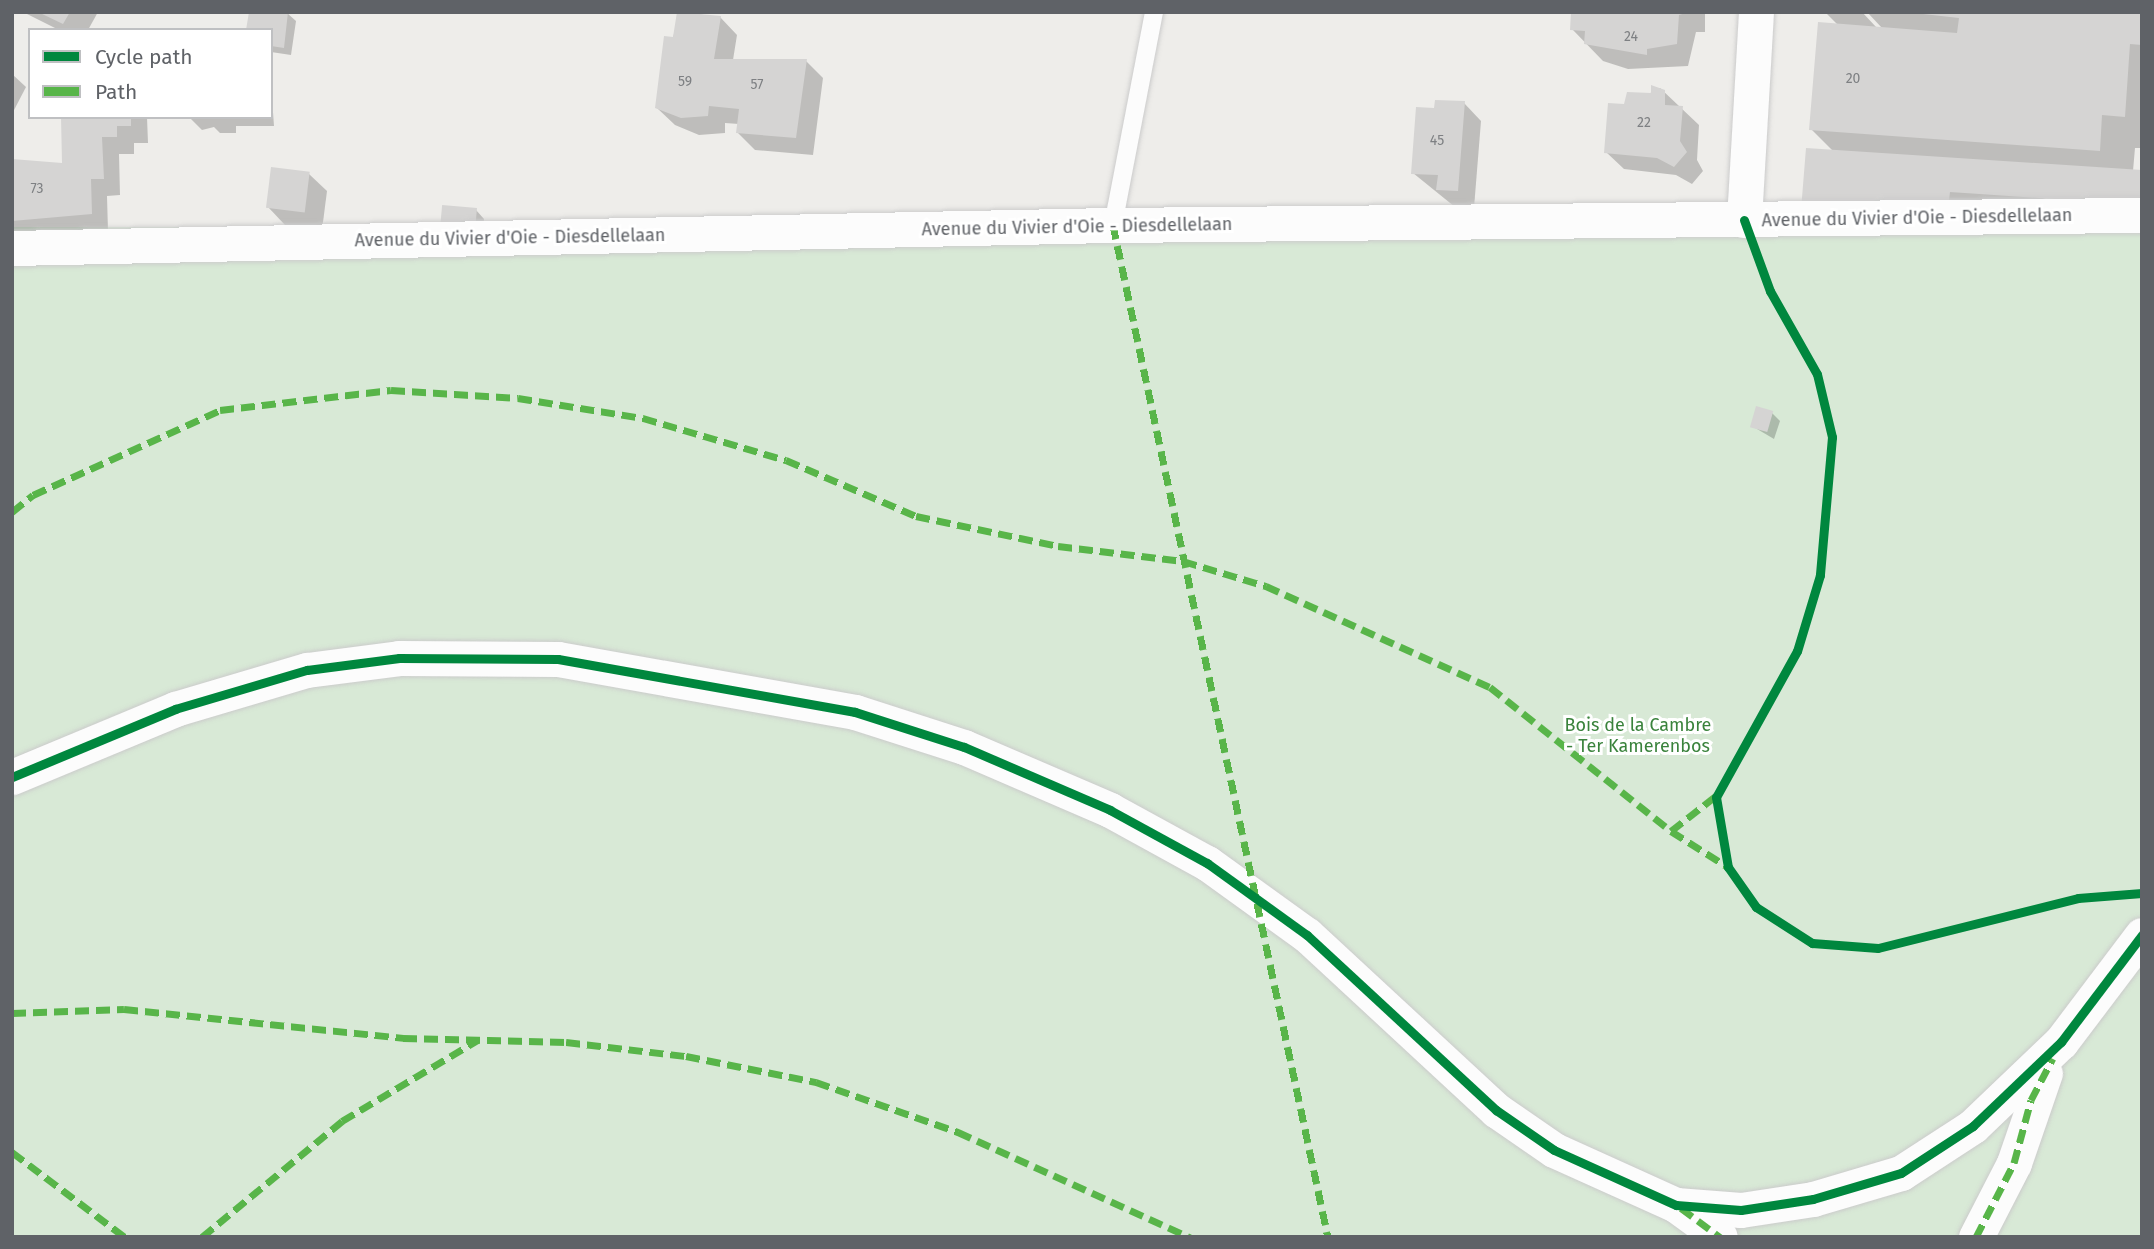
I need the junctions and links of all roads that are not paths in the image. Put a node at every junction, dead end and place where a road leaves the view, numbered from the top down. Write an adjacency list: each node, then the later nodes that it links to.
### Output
1 (1154, 12): 5 (lane)
2 (1756, 12): 4 (street)
3 (2142, 215): 4 (street, Avenue du Vivier d'Oie - Diesdellelaan)
4 (1744, 220): 5 (street, Avenue du Vivier d'Oie - Diesdellelaan)
5 (1113, 225): 6 (street, Avenue du Vivier d'Oie - Diesdellelaan)
6 (12, 248)
7 (12, 777): 10 (street)
8 (2142, 935): 9 (street)
9 (2061, 1042): 10 (street); 12 (street)
10 (1676, 1205): 11 (street)
11 (1720, 1237)
12 (1976, 1237)

